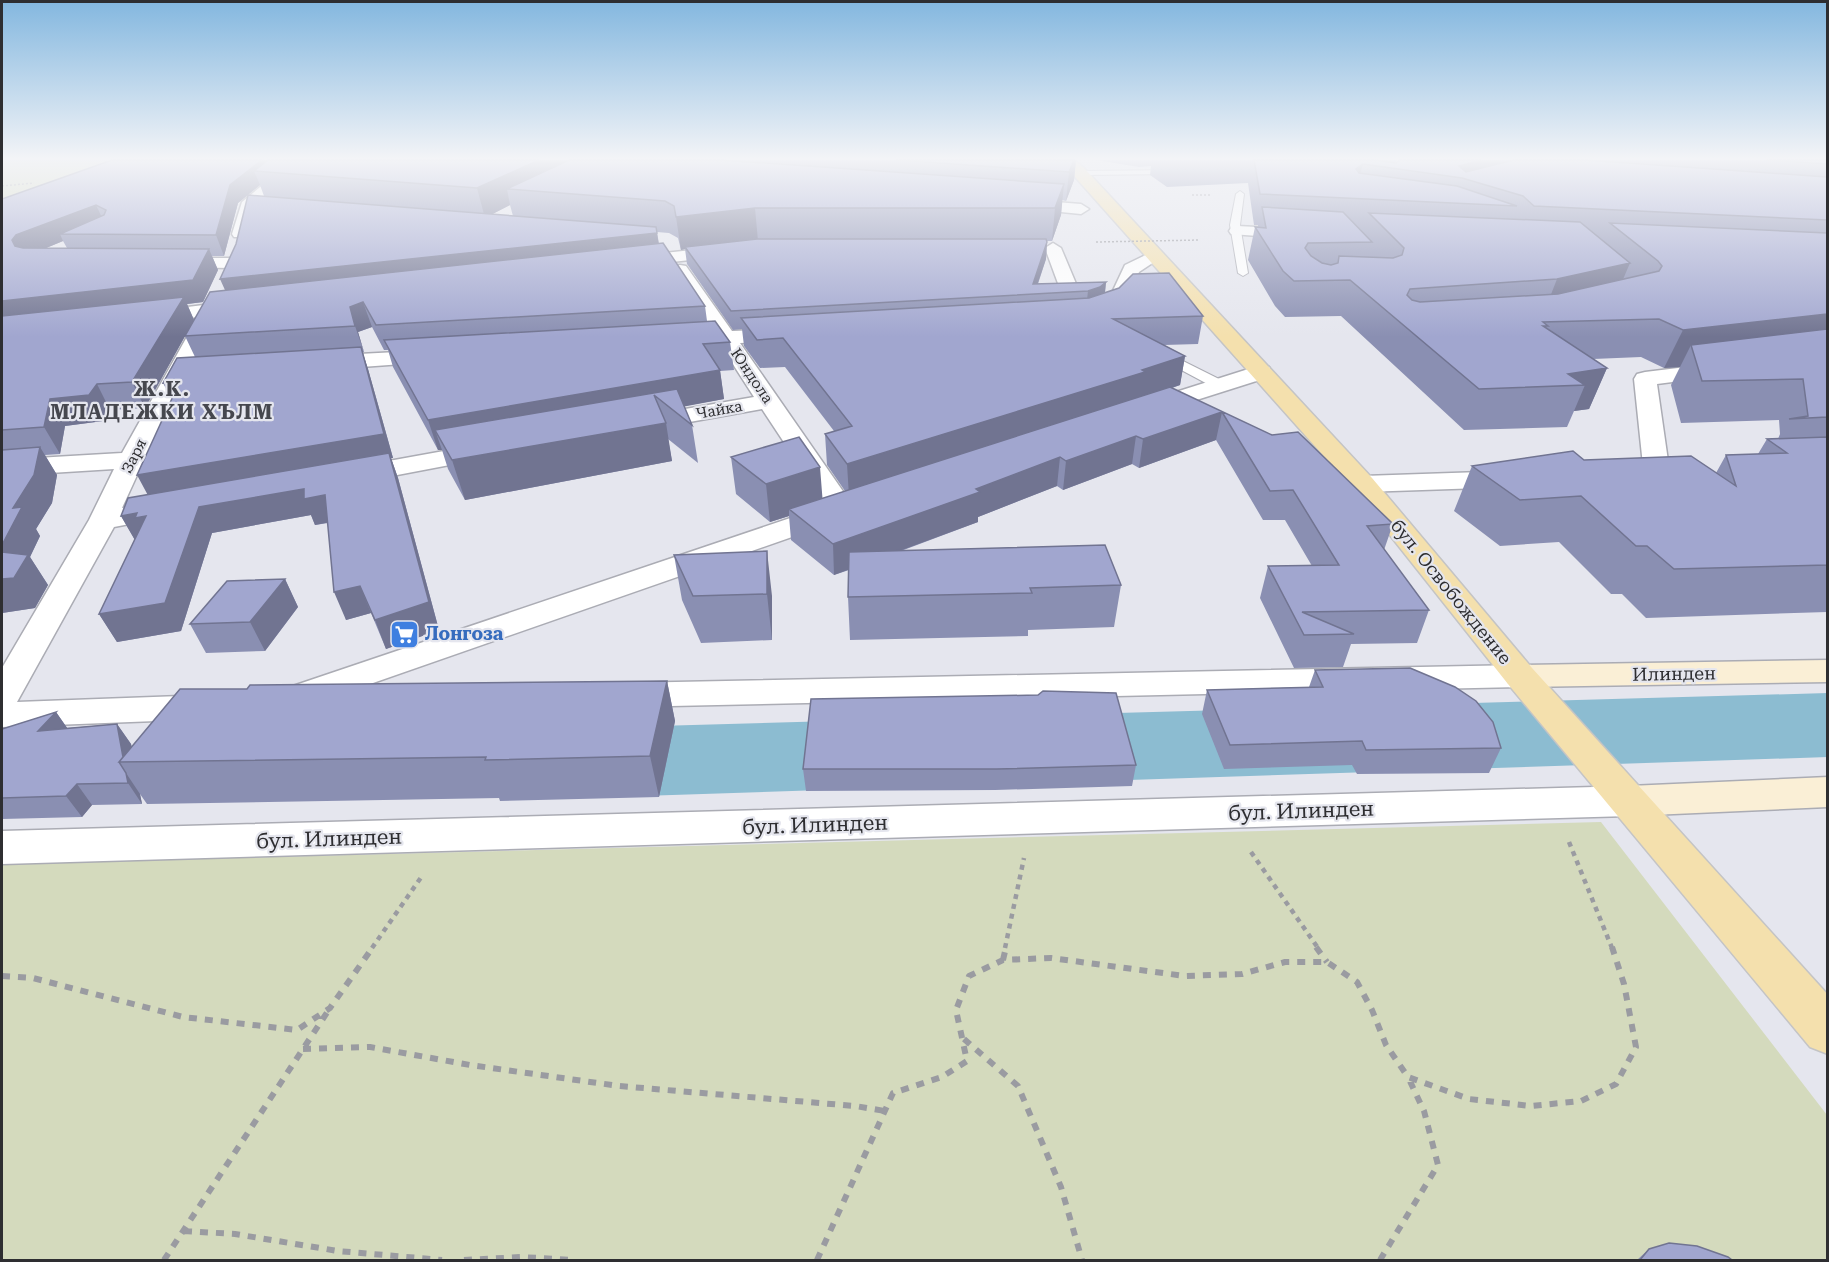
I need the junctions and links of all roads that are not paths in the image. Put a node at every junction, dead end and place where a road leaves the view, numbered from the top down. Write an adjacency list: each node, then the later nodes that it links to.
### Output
1 (244, 219): 11 (street, Заря)
2 (1121, 219): 9 (main road, бул. Освобождение)
3 (1236, 219): 4 (lane)
4 (1237, 231): 6 (street); 13 (lane)
5 (1065, 232): 14 (street)
6 (1318, 235)
7 (670, 249): 8 (street); 12 (street); 20 (street, Юндола)
8 (747, 249)
9 (1154, 256): 17 (street); 26 (main road, бул. Освобождение)
10 (151, 262): 11 (street)
11 (233, 263): 15 (street, Заря)
12 (612, 264)
13 (1243, 273)
14 (1068, 286)
15 (219, 294): 16 (street); 18 (street); 32 (street, Заря)
16 (259, 304)
17 (1075, 318)
18 (130, 319)
19 (809, 333): 20 (street)
20 (726, 338): 21 (street); 28 (street, Юндола)
21 (666, 341)
22 (1153, 350): 27 (lane)
23 (452, 355): 24 (street)
24 (297, 364)
25 (1736, 368): 34 (street)
26 (1261, 372): 27 (street); 37 (main road, бул. Освобождение)
27 (1220, 385): 29 (street)
28 (769, 401): 30 (street, Чайка); 45 (street, Юндола)
29 (1120, 418)
30 (617, 428)
31 (512, 447): 36 (street)
32 (131, 460): 33 (street); 39 (street, Заря)
33 (2, 468)
34 (1656, 475)
35 (1539, 479): 37 (street)
36 (325, 480)
37 (1363, 484): 41 (main road, бул. Освобождение)
38 (184, 505): 39 (street)
39 (103, 520): 43 (street, Заря)
40 (1827, 671): 41 (main road, Илинден)
41 (1526, 683): 42 (street); 48 (main road, бул. Освобождение)
42 (589, 696)
43 (2, 698)
44 (386, 701): 45 (street)
45 (263, 705): 46 (street)
46 (2, 715)
47 (1827, 792): 48 (main road)
48 (1629, 801): 49 (street, бул. Илинден); 50 (main road, бул. Освобождение)
49 (2, 848)
50 (1827, 1031)

